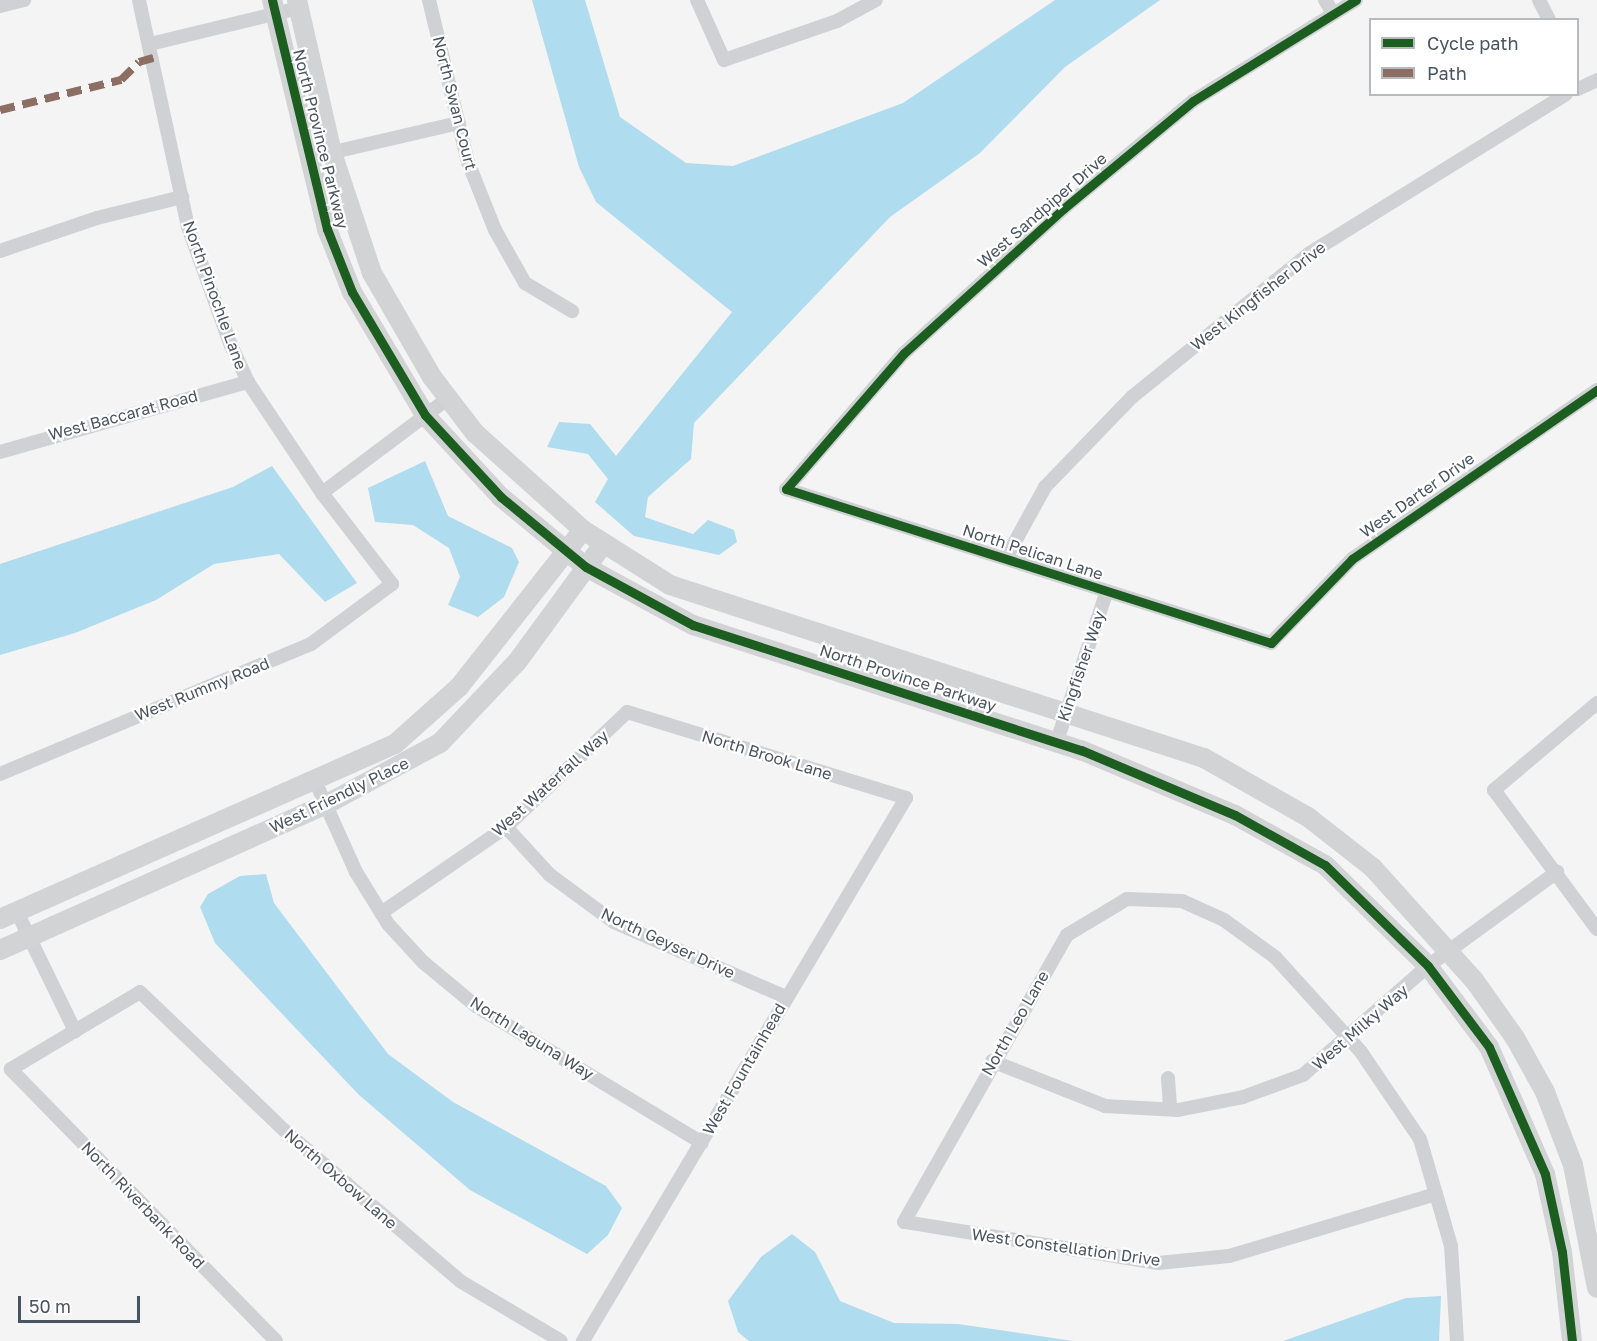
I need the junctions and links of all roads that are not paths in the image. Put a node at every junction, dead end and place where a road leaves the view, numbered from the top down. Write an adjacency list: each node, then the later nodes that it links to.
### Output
1 (24, 0): 10 (street)
2 (139, 0): 14 (street, North Pinochle Lane)
3 (429, 0): 18 (street, North Swan Court)
4 (698, 0): 5 (street)
5 (876, 0)
6 (1325, 0): 12 (street)
7 (1356, 0): 12 (street, West Sandpiper Drive)
8 (1539, 0): 13 (street)
9 (298, 4): 11 (street); 19 (street, North Province Parkway)
10 (0, 6)
11 (273, 7): 14 (street); 20 (street, North Province Parkway)
12 (1333, 13): 29 (street, West Sandpiper Drive)
13 (1548, 18)
14 (150, 44): 21 (street, North Pinochle Lane)
15 (1597, 80): 16 (street)
16 (1580, 83)
17 (1563, 96): 34 (street, West Kingfisher Drive)
18 (459, 123): 19 (street); 23 (street, North Swan Court)
19 (332, 153): 20 (street); 26 (street, North Province Parkway)
20 (308, 158): 27 (street, North Province Parkway)
21 (182, 198): 22 (street); 24 (street, North Pinochle Lane)
22 (0, 251)
23 (572, 311)
24 (248, 382): 28 (street, West Baccarat Road); 30 (street, North Pinochle Lane)
25 (1597, 390): 38 (street, West Darter Drive)
26 (447, 399): 27 (street); 31 (street, North Province Parkway)
27 (425, 415): 30 (street); 33 (street, North Province Parkway)
28 (0, 452)
29 (786, 489): 34 (street, North Pelican Lane)
30 (322, 493): 36 (street, North Pinochle Lane)
31 (584, 530): 32 (street, North Province Parkway); 33 (street, West Friendly Place)
32 (604, 543): 35 (street, West Friendly Place); 40 (street, North Province Parkway)
33 (566, 552): 35 (street, North Province Parkway); 44 (street, West Friendly Place)
34 (1006, 558): 37 (street, North Pelican Lane)
35 (586, 567): 42 (street, North Province Parkway); 46 (street, West Friendly Place)
36 (392, 584): 43 (street, West Rummy Road)
37 (1107, 591): 38 (street, North Pelican Lane); 40 (street, Kingfisher Way)
38 (1271, 643)
39 (1597, 703): 48 (street)
40 (1064, 710): 42 (street, Kingfisher Way); 54 (street, North Province Parkway)
41 (627, 712): 45 (street, North Brook Lane); 47 (street, West Waterfall Way)
42 (1057, 741): 54 (street, North Province Parkway)
43 (0, 774)
44 (316, 783): 46 (street, North Laguna Way); 50 (street, West Friendly Place)
45 (906, 798): 55 (street, West Fountainhead)
46 (327, 804): 49 (street, North Laguna Way); 52 (street, West Friendly Place)
47 (506, 826): 49 (street, West Waterfall Way); 55 (street, North Geyser Drive)
48 (1557, 872): 51 (street); 54 (street, West Milky Way)
49 (381, 912): 61 (street, North Laguna Way)
50 (8, 915): 52 (street)
51 (1597, 929)
52 (29, 934): 53 (street, West Friendly Place); 56 (street)
53 (0, 950)
54 (1438, 958): 57 (street, West Milky Way); 64 (street, North Province Parkway); 69 (street, North Province Parkway)
55 (786, 998): 61 (street, West Fountainhead)
56 (75, 1031): 65 (street, North Riverbank Road); 66 (street, North Oxbow Lane)
57 (1350, 1040): 58 (street, North Leo Lane); 60 (street, West Milky Way); 62 (street)
58 (992, 1061): 60 (street, West Milky Way); 63 (street, North Leo Lane)
59 (1167, 1078): 60 (street)
60 (1170, 1109)
61 (702, 1143): 67 (street, West Fountainhead)
62 (1436, 1194): 63 (street, West Constellation Drive); 68 (street)
63 (904, 1222)
64 (1597, 1288)
65 (276, 1341)
66 (561, 1341)
67 (583, 1341)
68 (1457, 1341)
69 (1572, 1341)

